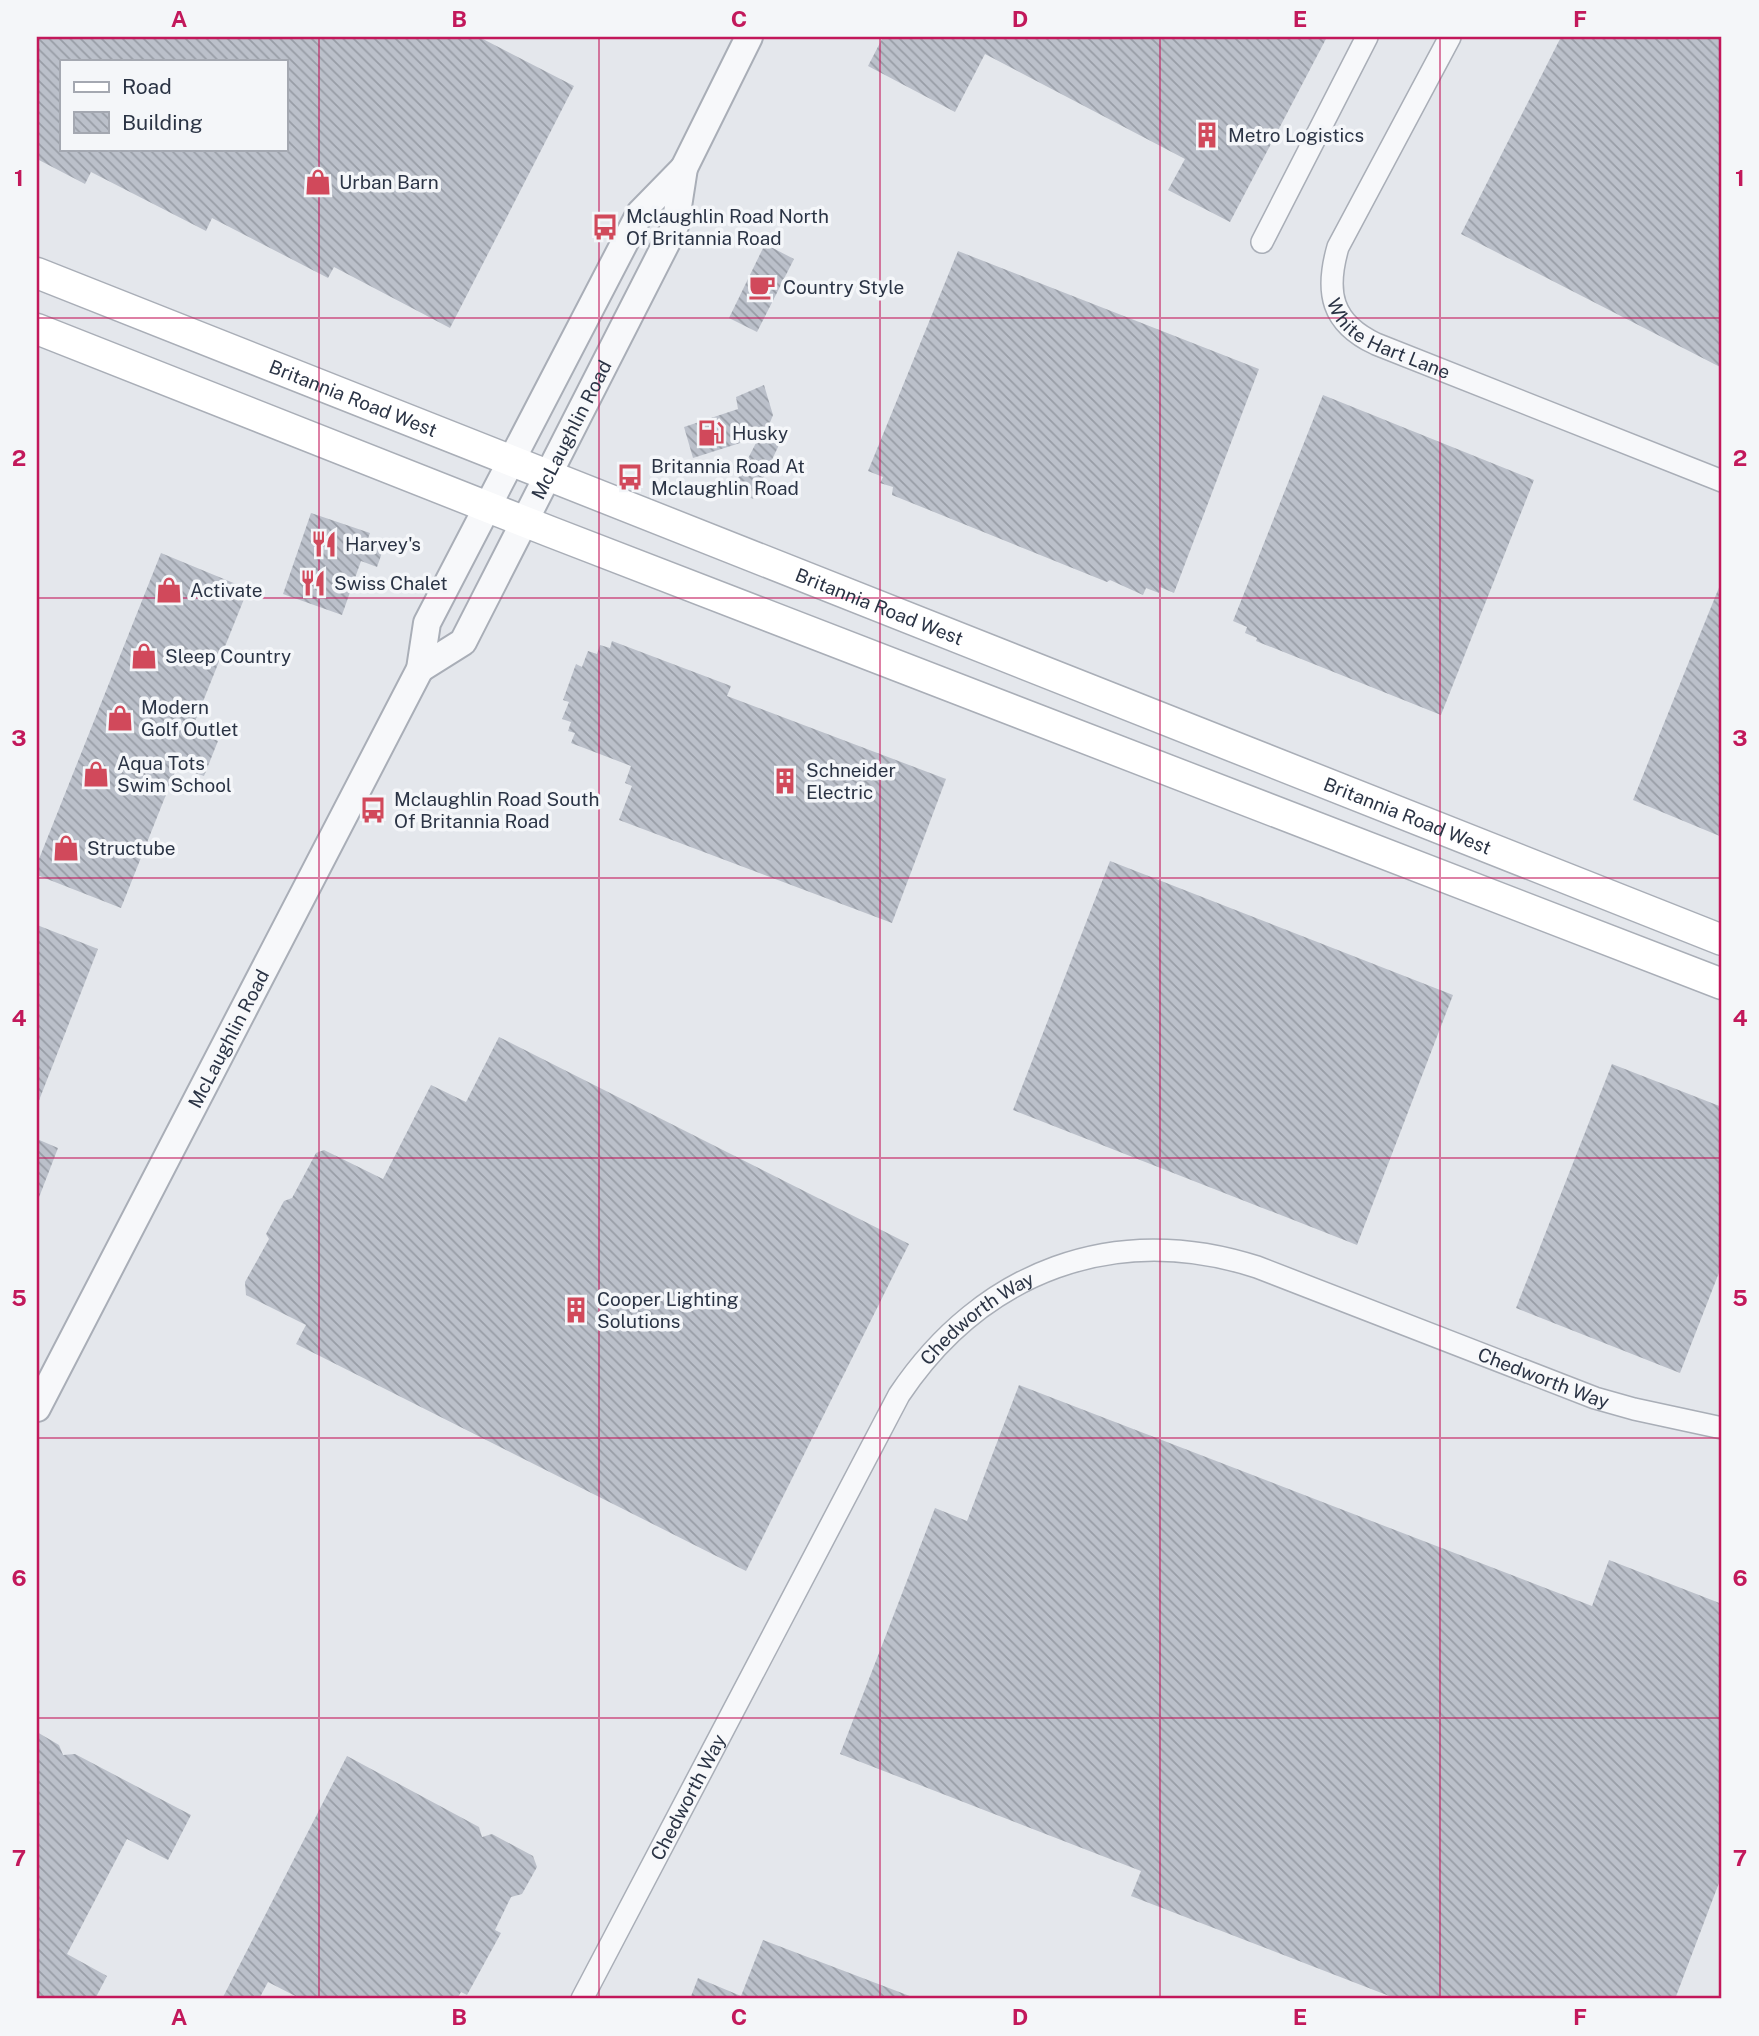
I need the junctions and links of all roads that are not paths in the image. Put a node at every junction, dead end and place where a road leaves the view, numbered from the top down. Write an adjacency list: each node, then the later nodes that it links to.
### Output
1 (749, 37): 4 (street, McLaughlin Road)
2 (1367, 37): 5 (street)
3 (1450, 37): 10 (street, White Hart Lane)
4 (684, 168): 8 (street, McLaughlin Road); 9 (street, McLaughlin Road)
5 (1262, 242)
6 (37, 273): 8 (main road, Britannia Road West)
7 (37, 329): 11 (main road)
8 (511, 461): 9 (main road, Britannia Road West); 11 (street, McLaughlin Road)
9 (548, 476): 12 (street, McLaughlin Road); 14 (main road, Britannia Road West)
10 (1722, 481)
11 (487, 507): 12 (main road); 13 (street, McLaughlin Road)
12 (525, 522): 13 (street, McLaughlin Road); 15 (main road)
13 (420, 670): 16 (street, McLaughlin Road)
14 (1722, 940)
15 (1722, 984)
16 (37, 1408)
17 (1722, 1427): 18 (street, Chedworth Way)
18 (582, 1999)

